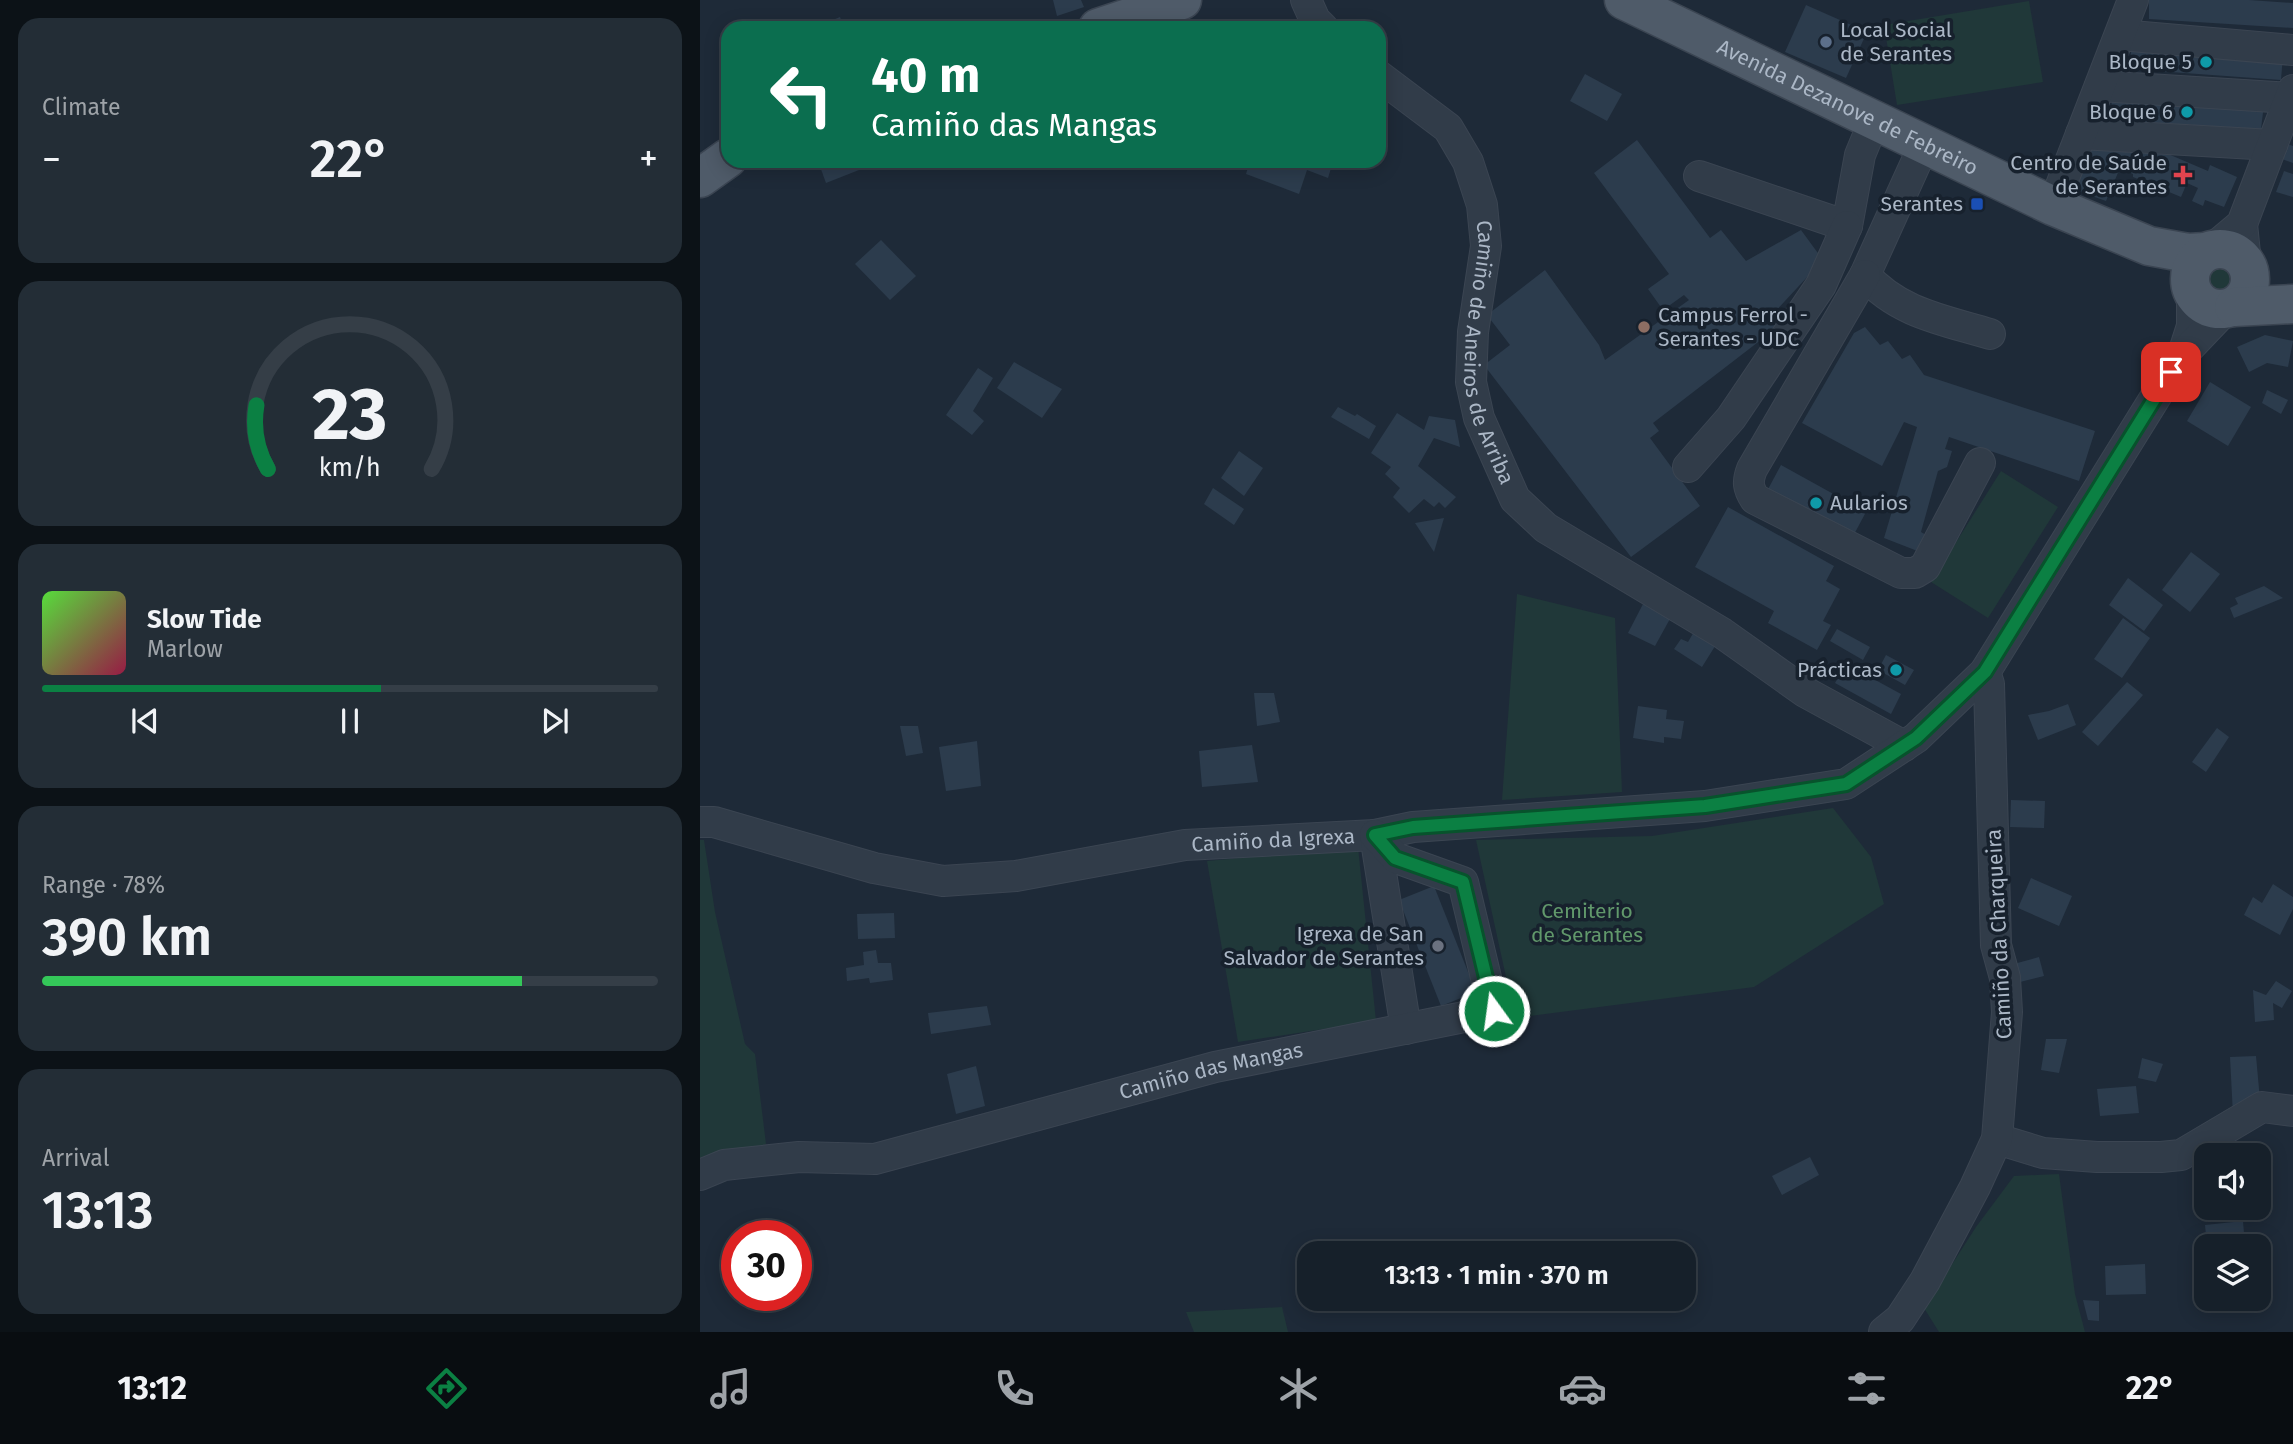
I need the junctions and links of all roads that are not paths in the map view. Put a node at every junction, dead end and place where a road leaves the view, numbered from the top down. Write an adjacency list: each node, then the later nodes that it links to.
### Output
1 (1182, 0): 3 (main road)
2 (1625, 0): 10 (main road, Avenida Dezanove de Febreiro)
3 (1139, 8): 5 (main road)
4 (2125, 12): 6 (street); 8 (street)
5 (1112, 21)
6 (2293, 50)
7 (1386, 81): 30 (street, Camiño de Aneiros de Arriba)
8 (2100, 86): 9 (street); 11 (street)
9 (2291, 94): 13 (street)
10 (1874, 121): 12 (main road, Avenida Dezanove de Febreiro); 19 (street)
11 (2081, 134): 13 (street); 17 (street)
12 (1924, 145): 17 (main road, Avenida Dezanove de Febreiro); 22 (street)
13 (2272, 145): 18 (street)
14 (721, 163): 16 (main road)
15 (1699, 176): 19 (street)
16 (700, 178)
17 (2053, 206): 21 (main road, Avenida Dezanove de Febreiro)
18 (2242, 224): 20 (street); 21 (street)
19 (1847, 226): 28 (street)
20 (2248, 267): 21 (main road); 23 (main road); 24 (main road)
21 (2200, 270): 24 (main road); 26 (street)
22 (1865, 275): 25 (street); 27 (street)
23 (2293, 303): 24 (main road)
24 (2230, 308): 26 (street)
25 (1990, 334)
26 (2183, 354): 29 (street, Camiño da Igrexa)
27 (1980, 463)
28 (1688, 467)
29 (1985, 672): 30 (street, Camiño da Igrexa); 35 (street, Camiño da Charqueira)
30 (1903, 746): 32 (street, Camiño da Igrexa)
31 (700, 822): 32 (street, Camiño da Igrexa)
32 (1375, 835): 33 (street); 33 (street, Camiño das Mangas)
33 (1406, 1029): 36 (street, Camiño das Mangas)
34 (2293, 1111): 35 (street)
35 (1997, 1139): 37 (street, Camiño da Charqueira)
36 (700, 1175)
37 (1884, 1332)

